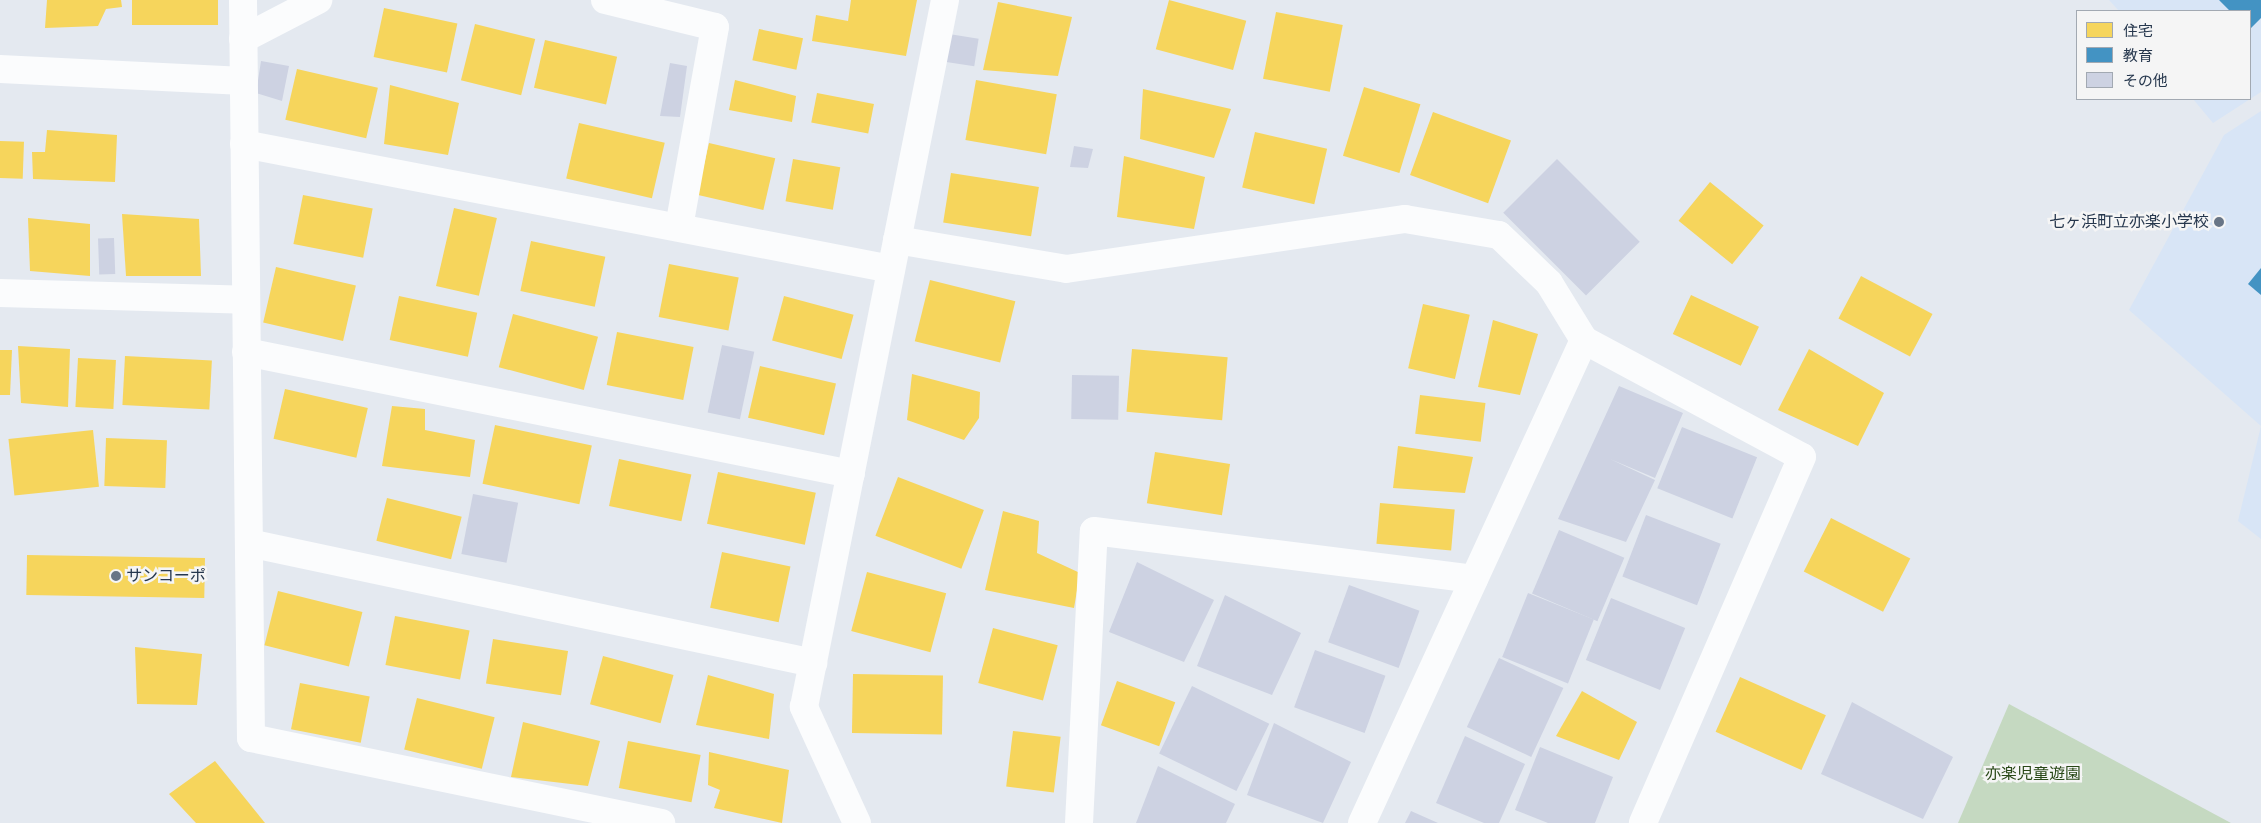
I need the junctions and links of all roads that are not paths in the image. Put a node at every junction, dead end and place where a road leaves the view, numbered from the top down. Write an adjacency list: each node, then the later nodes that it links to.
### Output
1 (243, 0): 5 (street)
2 (318, 0): 5 (street)
3 (605, 0): 9 (street)
4 (945, 0): 10 (street)
5 (243, 39): 7 (street)
6 (0, 69): 7 (street)
7 (244, 81): 8 (street)
8 (244, 144): 9 (street); 13 (street)
9 (679, 227): 11 (street)
10 (897, 240): 11 (street); 14 (street)
11 (891, 269): 16 (street)
12 (0, 293): 13 (street)
13 (246, 300): 15 (street)
14 (1584, 340): 18 (street); 24 (street)
15 (246, 352): 16 (street); 17 (street)
16 (850, 474): 19 (street)
17 (249, 544): 19 (street); 20 (street)
18 (1474, 579): 22 (street); 23 (street)
19 (813, 663): 21 (street)
20 (661, 823)
21 (857, 823)
22 (1079, 823)
23 (1362, 823)
24 (1643, 823)

